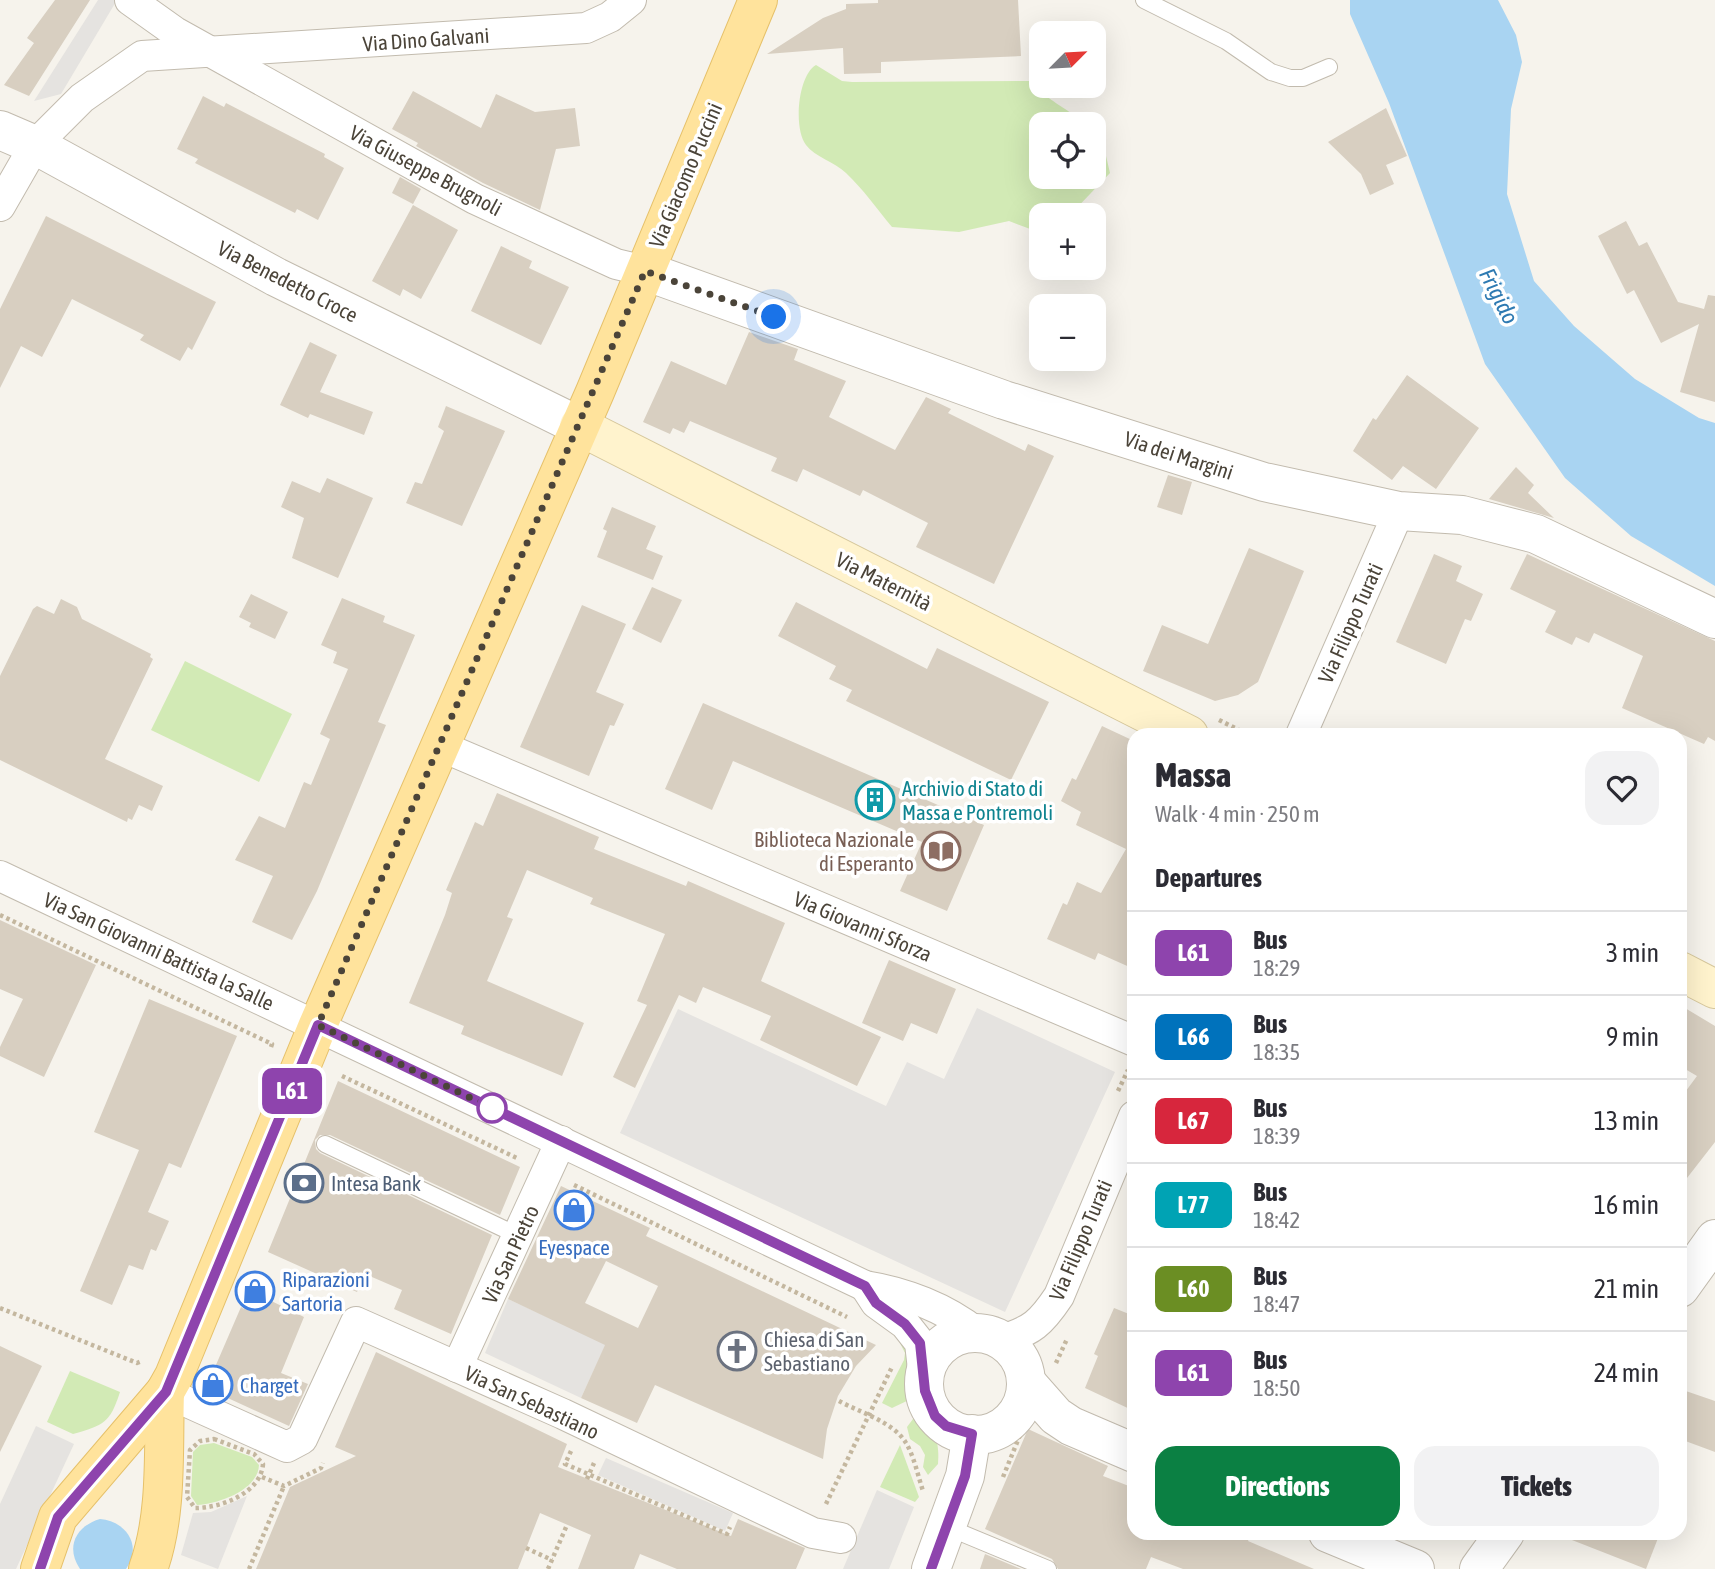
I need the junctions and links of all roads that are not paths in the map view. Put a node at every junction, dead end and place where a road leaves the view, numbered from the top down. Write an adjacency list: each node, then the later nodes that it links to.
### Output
1 (130, 0): 5 (street, Via Giuseppe Brugnoli)
2 (631, 0): 5 (street, Via Dino Galvani)
3 (758, 0): 10 (main road, Via Giacomo Puccini)
4 (1144, 0): 6 (lane)
5 (214, 54): 8 (street, Via Dino Galvani); 10 (street, Via Giuseppe Brugnoli)
6 (1329, 67)
7 (0, 130): 8 (street, Via Benedetto Croce)
8 (35, 145): 9 (street, Via Dino Galvani); 11 (street, Via Benedetto Croce)
9 (0, 206)
10 (645, 271): 11 (main road, Via Giacomo Puccini); 12 (street, Via dei Margini)
11 (579, 426): 14 (main road, Via Maternità); 16 (main road, Via Giacomo Puccini)
12 (1399, 511): 13 (street, Via dei Margini); 15 (street, Via Filippo Turati)
13 (1715, 619)
14 (1175, 728)
15 (1304, 728)
16 (438, 745): 20 (main road, Via Giacomo Puccini); 21 (street, Via Giovanni Sforza)
17 (0, 876): 20 (street, Via San Giovanni Battista la Salle)
18 (1687, 975): 19 (main road)
19 (1715, 989)
20 (318, 1025): 23 (street, Via San Giovanni Battista la Salle); 33 (main road, Via Giacomo Puccini)
21 (1127, 1038)
22 (1127, 1133): 29 (street, Via Filippo Turati)
23 (561, 1140): 25 (street, Via San Pietro); 28 (street, Via San Giovanni Battista la Salle)
24 (325, 1144): 25 (lane)
25 (519, 1236): 30 (street, Via San Pietro)
26 (1715, 1239): 27 (street)
27 (1687, 1276)
28 (865, 1286): 29 (street); 31 (street)
29 (989, 1336): 31 (street); 32 (street)
30 (457, 1367): 33 (street, Via San Sebastiano); 37 (street, Via San Sebastiano)
31 (911, 1368): 34 (street)
32 (1026, 1382): 34 (street); 35 (street)
33 (166, 1392): 40 (main road); 41 (main road)
34 (972, 1434): 36 (street)
35 (1127, 1449)
36 (948, 1524): 42 (street); 43 (lane)
37 (827, 1535)
38 (1345, 1540): 44 (street)
39 (1499, 1540): 45 (street)
40 (40, 1565)
41 (148, 1569)
42 (931, 1569)
43 (1048, 1569)
44 (1415, 1569)
45 (1479, 1569)

